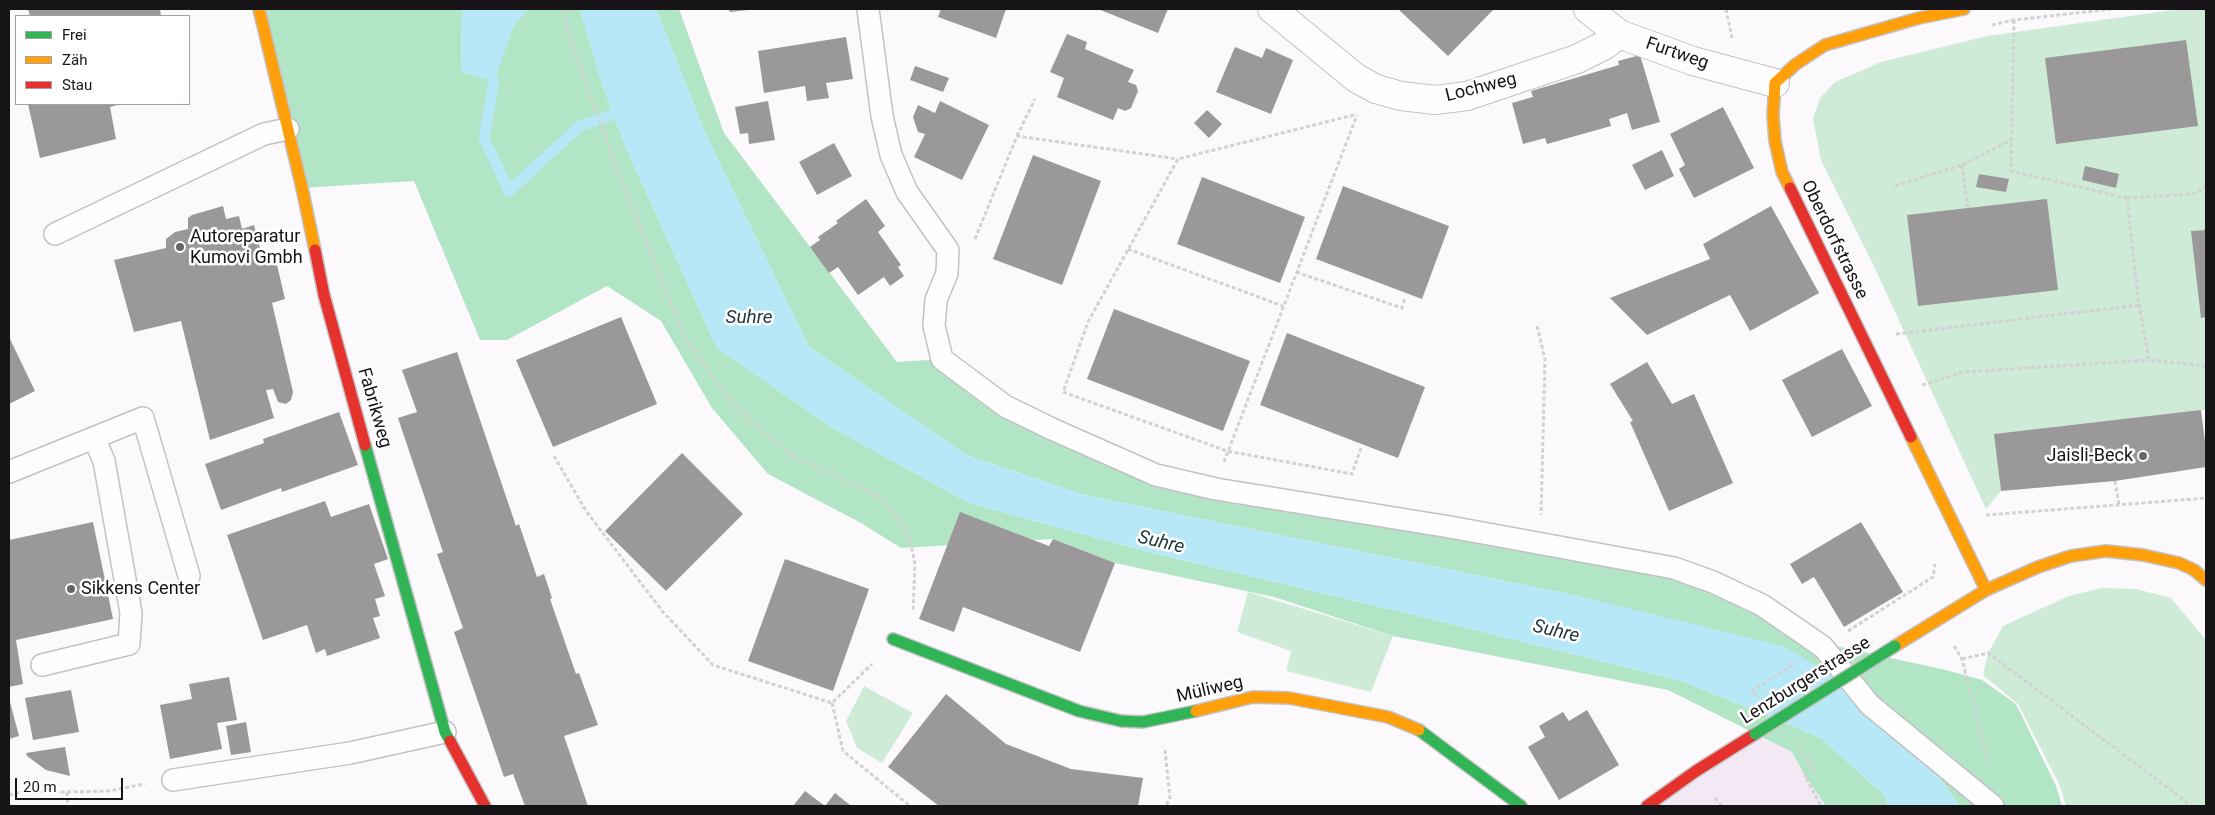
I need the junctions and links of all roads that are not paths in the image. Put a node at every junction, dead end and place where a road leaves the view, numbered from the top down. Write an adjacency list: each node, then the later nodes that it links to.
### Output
1 (259, 9): 8 (street, Fabrikweg)
2 (868, 9): 22 (lane)
3 (1272, 9): 6 (street, Lochweg)
4 (1588, 9): 6 (street, Furtweg)
5 (1964, 9): 7 (street)
6 (1619, 34): 7 (street, Furtweg)
7 (1775, 83): 14 (street, Oberdorfstrasse)
8 (288, 129): 9 (lane); 17 (street, Fabrikweg)
9 (55, 234)
10 (94, 438): 11 (lane); 12 (lane); 16 (lane)
11 (9, 472)
12 (189, 576)
13 (2206, 580): 14 (street, Lenzburgerstrasse)
14 (1986, 590): 21 (street, Lenzburgerstrasse, bridge)
15 (893, 639): 20 (street, Müliweg)
16 (42, 665)
17 (445, 732): 18 (lane); 19 (street, Fabrikweg)
18 (173, 780)
19 (485, 806)
20 (1521, 806)
21 (1647, 806)
22 (1992, 806)

